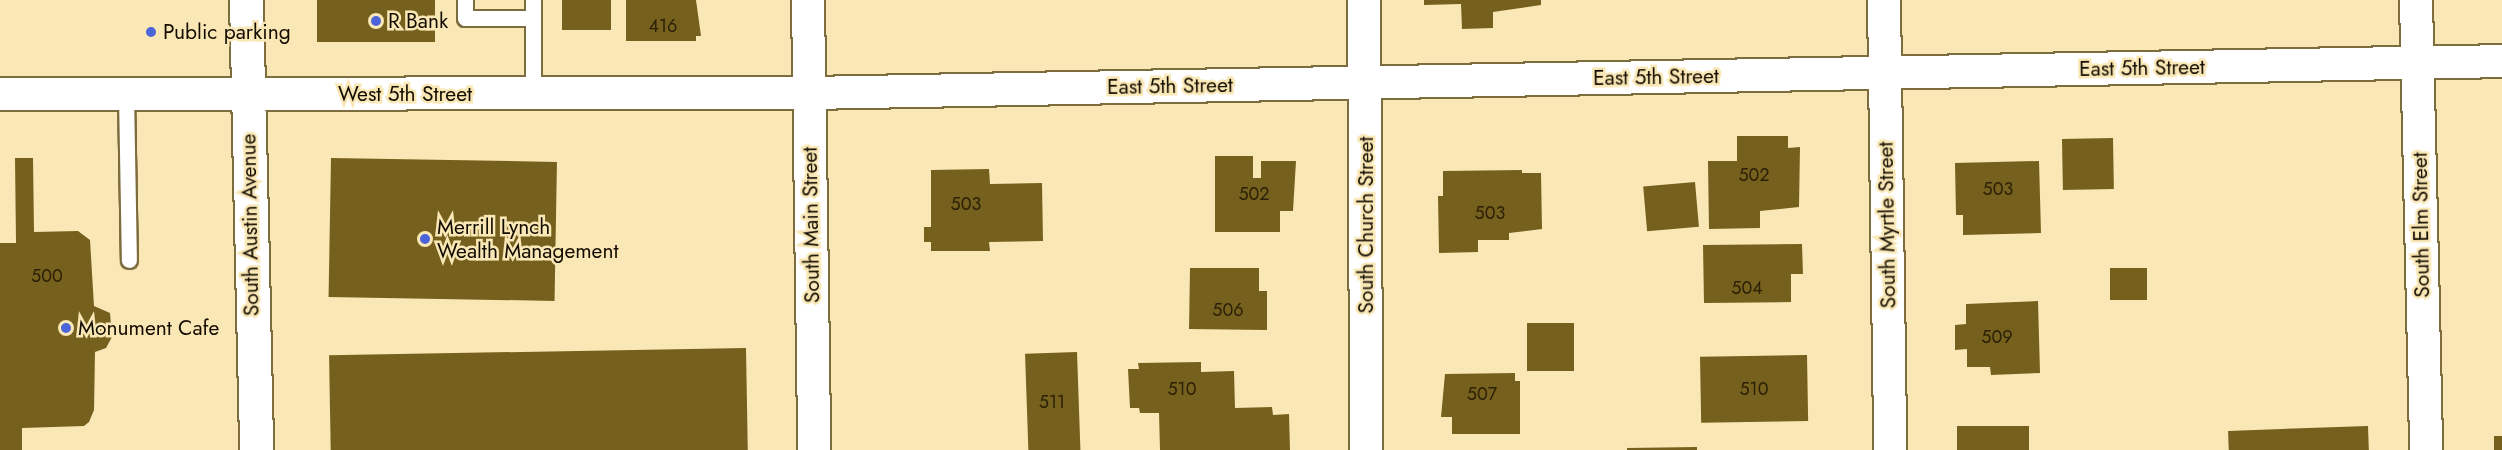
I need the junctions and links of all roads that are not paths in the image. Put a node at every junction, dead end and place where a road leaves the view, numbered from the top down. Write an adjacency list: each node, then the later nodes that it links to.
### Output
1 (246, 0): 16 (main road, South Austin Avenue)
2 (465, 0): 8 (lane)
3 (533, 0): 8 (lane)
4 (808, 0): 13 (street, South Main Street)
5 (1364, 0): 12 (street, South Church Street)
6 (1884, 0): 11 (street, South Myrtle Street)
7 (2416, 0): 10 (street, South Elm Street)
8 (533, 18): 17 (lane)
9 (2502, 61): 10 (street, East 5th Street)
10 (2417, 62): 11 (street, East 5th Street); 23 (street, South Elm Street)
11 (1886, 74): 12 (street, East 5th Street); 22 (street, South Myrtle Street)
12 (1366, 81): 13 (street, East 5th Street); 21 (street, South Church Street)
13 (809, 93): 17 (street, West 5th Street); 20 (street, South Main Street)
14 (0, 94): 15 (street, West 5th Street)
15 (126, 94): 16 (street, West 5th Street); 18 (lane)
16 (247, 94): 17 (street, West 5th Street); 19 (main road, South Austin Avenue)
17 (533, 94)
18 (129, 260)
19 (256, 450)
20 (814, 450)
21 (1366, 450)
22 (1890, 450)
23 (2426, 450)

